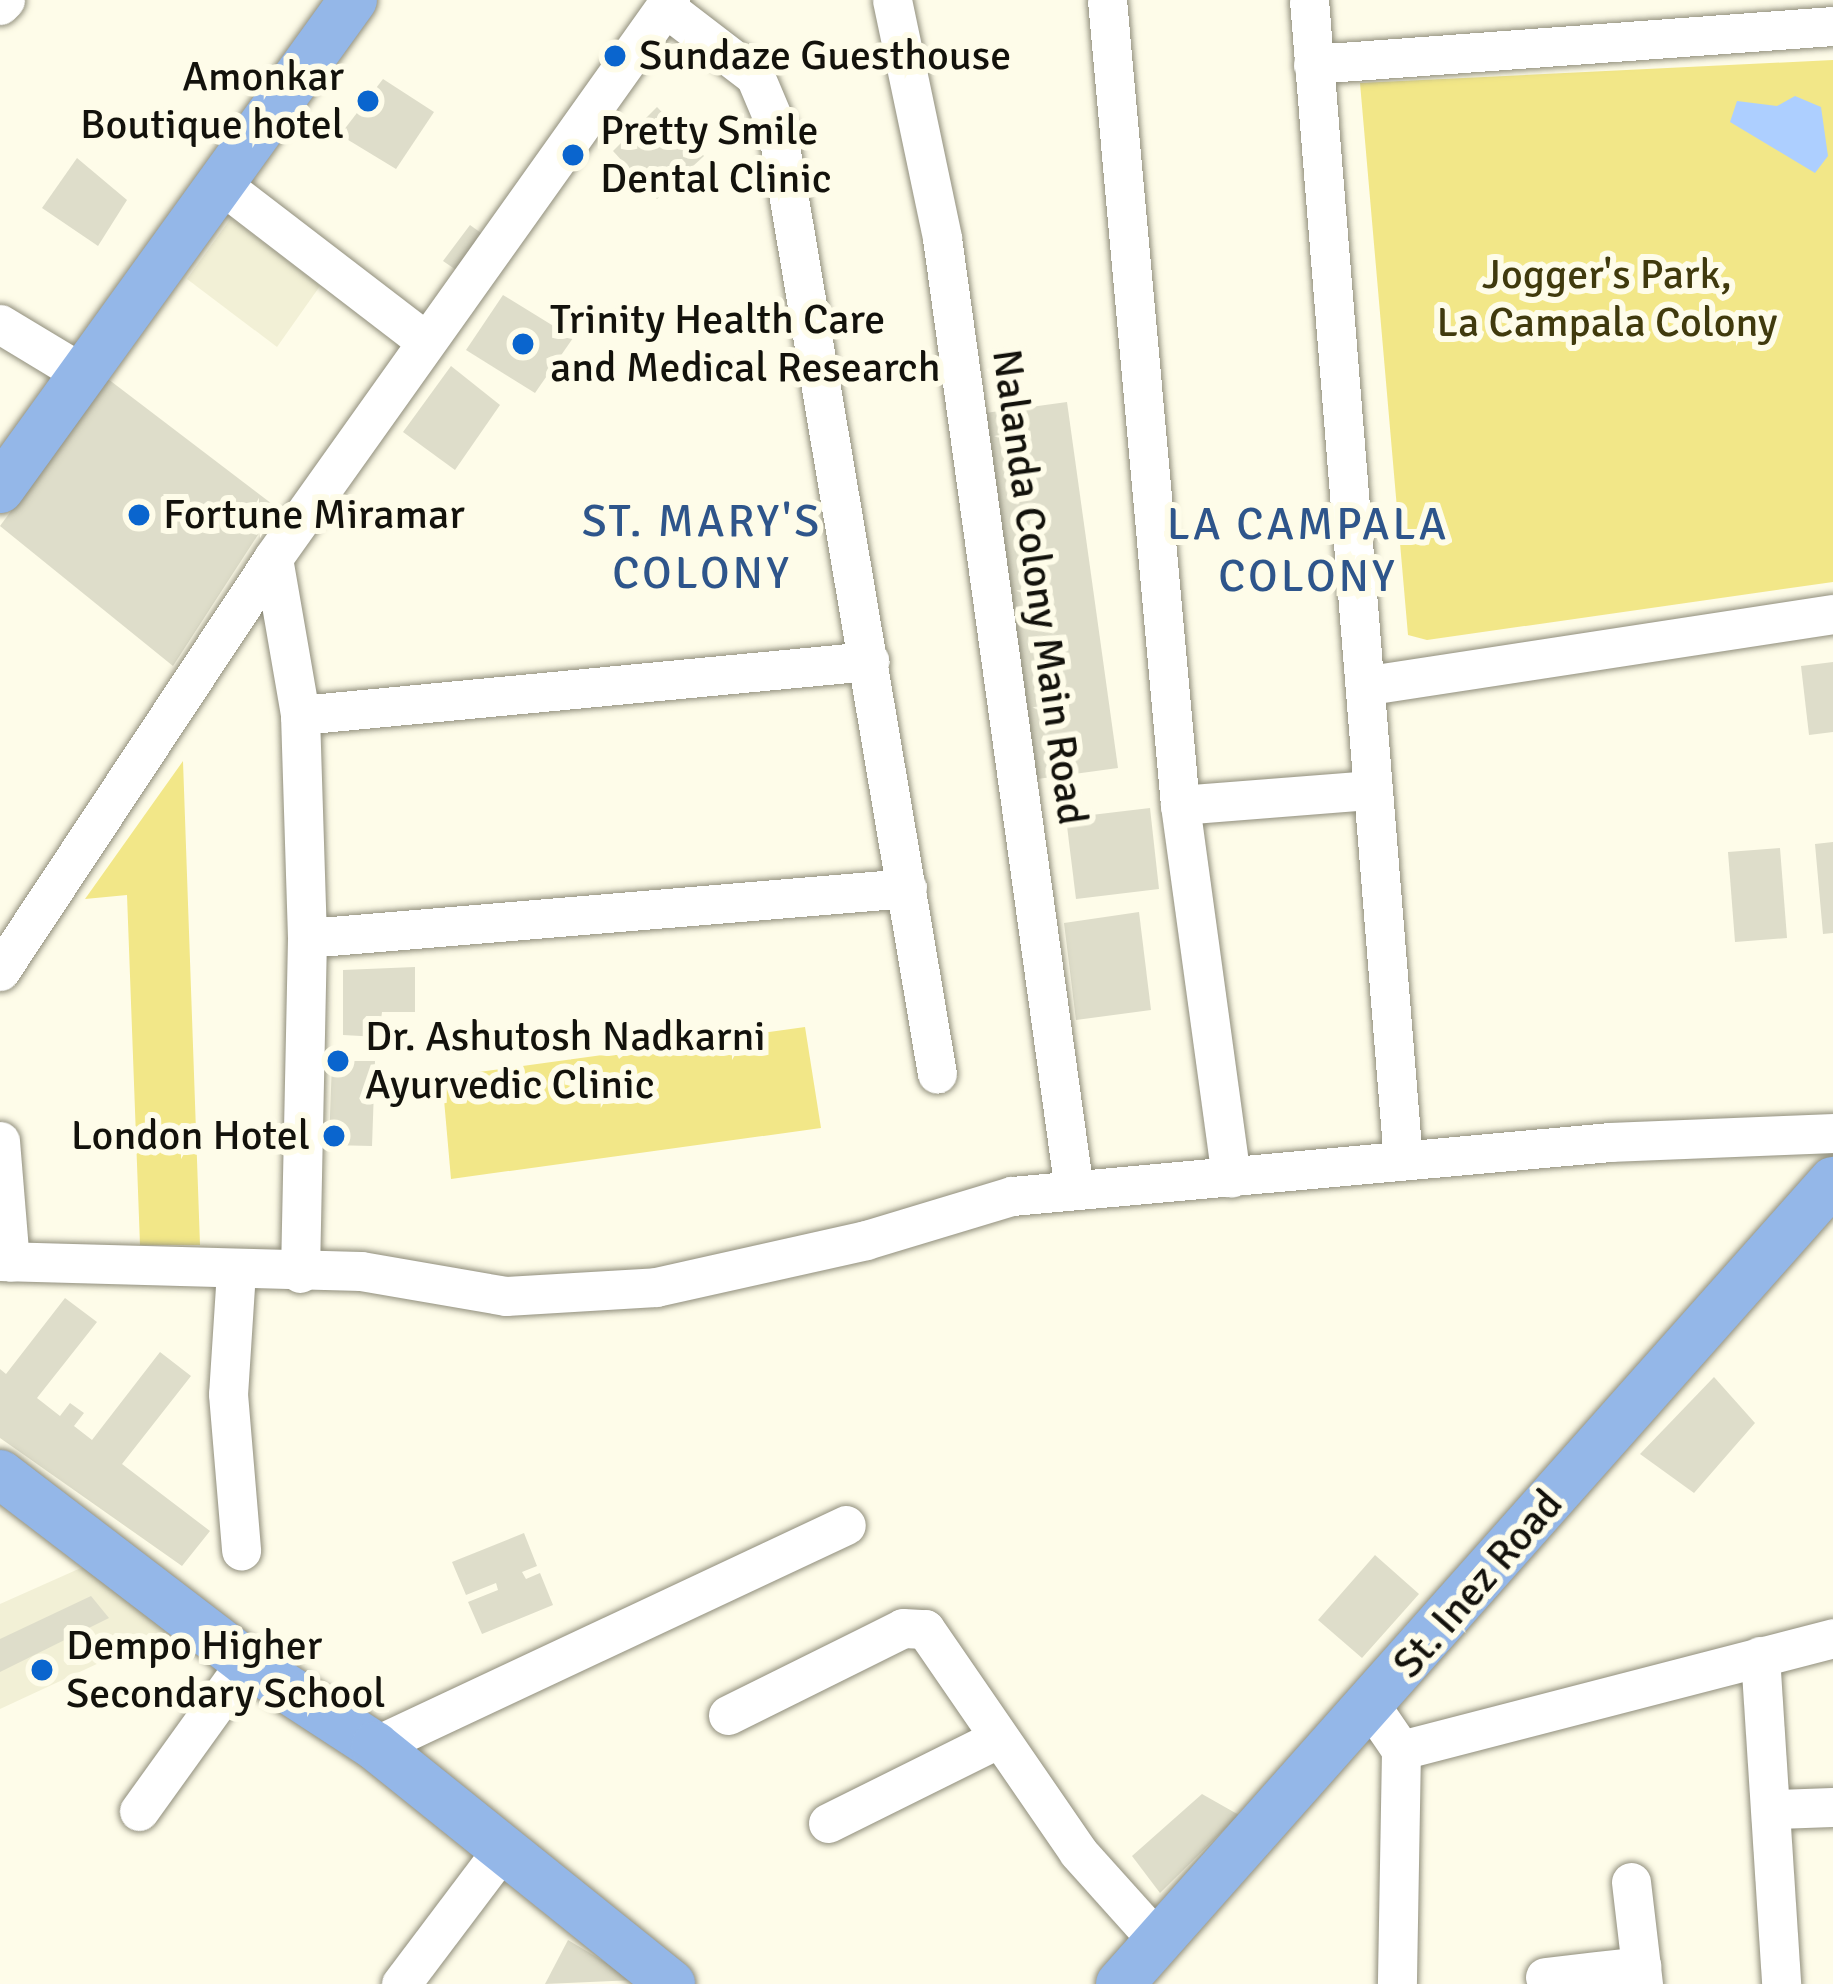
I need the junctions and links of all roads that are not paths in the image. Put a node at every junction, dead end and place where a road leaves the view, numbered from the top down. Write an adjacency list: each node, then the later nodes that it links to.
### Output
1 (325, 0): 12 (main road)
2 (353, 0): 9 (main road)
3 (892, 0): 31 (street, Nalanda Colony Main Road)
4 (1107, 0): 21 (street)
5 (1309, 0): 8 (street)
6 (668, 4): 11 (street); 17 (street)
7 (1833, 26): 8 (street)
8 (1313, 64): 18 (street)
9 (217, 181): 11 (street); 14 (main road)
10 (0, 324): 12 (street)
11 (424, 340): 15 (street)
12 (63, 362): 13 (main road)
13 (0, 450)
14 (0, 489)
15 (273, 558): 19 (street); 24 (street)
16 (1833, 614): 18 (street)
17 (869, 661): 19 (street); 22 (street)
18 (1369, 686): 20 (street)
19 (300, 716): 23 (street)
20 (1371, 790): 21 (street); 28 (street)
21 (1180, 805): 29 (street)
22 (908, 888): 23 (street); 25 (street)
23 (308, 938): 34 (street)
24 (0, 971)
25 (937, 1074)
26 (1833, 1133): 28 (street)
27 (0, 1141): 32 (street)
28 (1403, 1160): 29 (street)
29 (1232, 1178): 31 (street)
30 (1833, 1181): 41 (main road, St. Inez Road)
31 (1074, 1190): 34 (street)
32 (5, 1262): 33 (street)
33 (236, 1270): 34 (street); 37 (street)
34 (300, 1273)
35 (0, 1474): 40 (main road)
36 (846, 1525): 44 (street)
37 (242, 1550)
38 (1833, 1638): 39 (street)
39 (1760, 1656): 45 (street); 47 (street)
40 (246, 1662): 44 (main road); 48 (street)
41 (1371, 1706): 45 (street); 52 (main road, St. Inez Road)
42 (728, 1715): 43 (street)
43 (995, 1740): 49 (street); 52 (street)
44 (375, 1746): 50 (main road)
45 (1401, 1750): 58 (street)
46 (1833, 1807): 47 (street)
47 (1776, 1809): 59 (street)
48 (139, 1811)
49 (828, 1823)
50 (502, 1850): 55 (street); 56 (main road)
51 (1631, 1882): 53 (street)
52 (1156, 1939): 57 (main road, St. Inez Road)
53 (1642, 1975): 54 (street)
54 (1545, 1977)
55 (401, 1984)
56 (671, 1984)
57 (1120, 1984)
58 (1397, 1984)
59 (1781, 1984)

